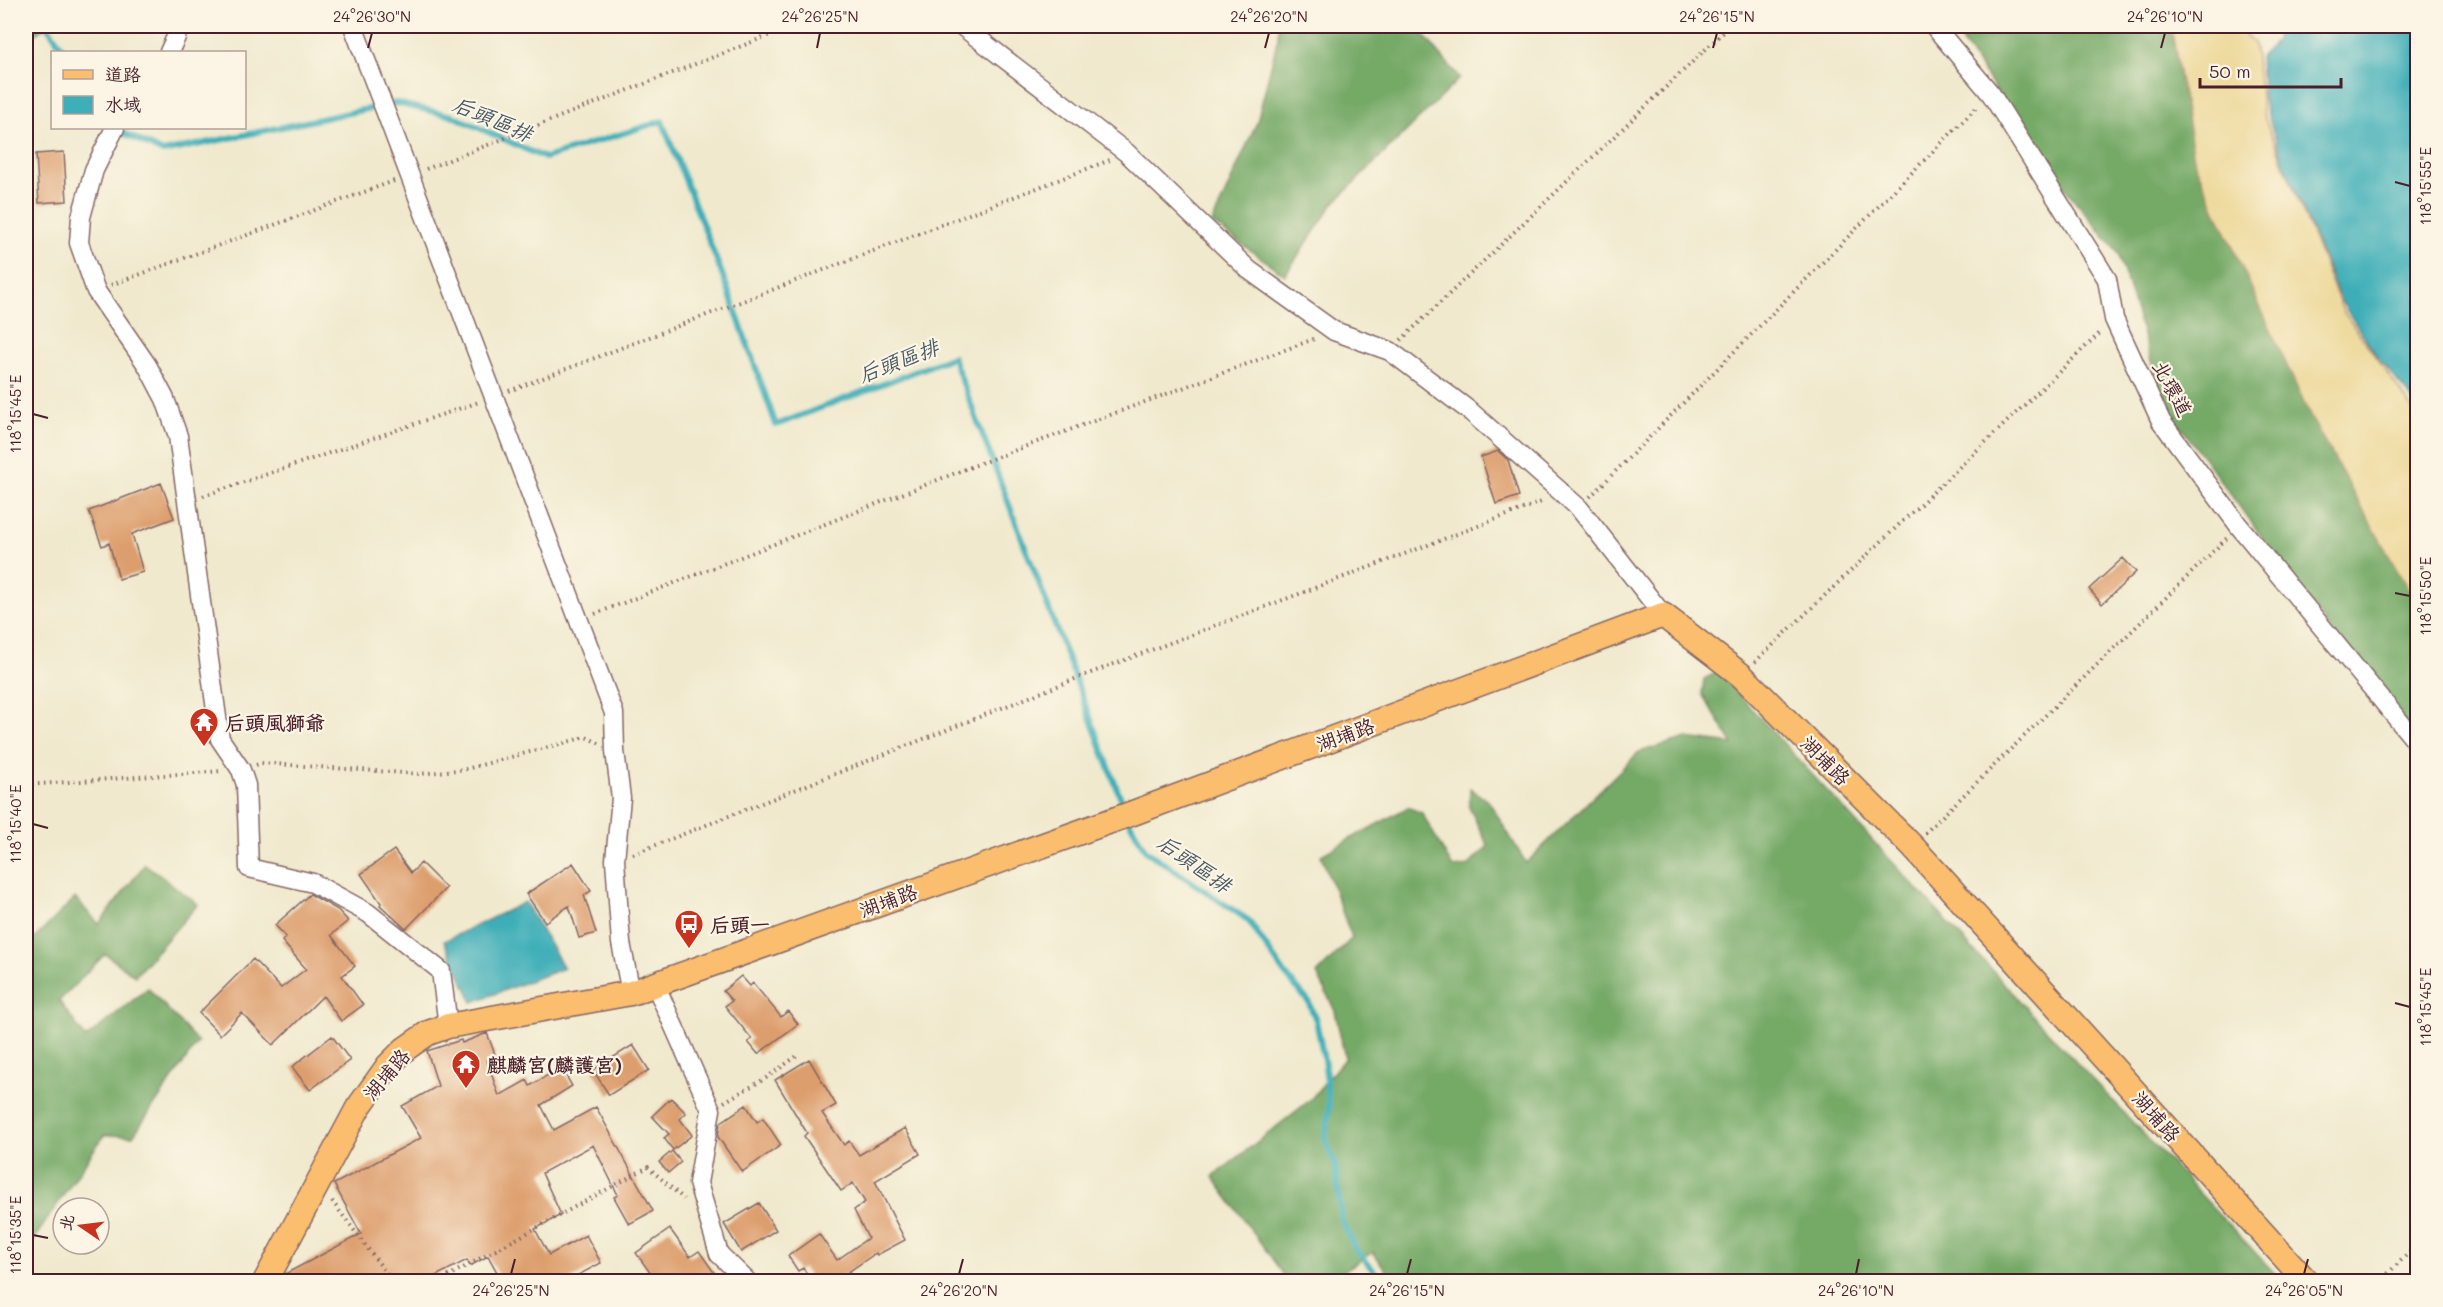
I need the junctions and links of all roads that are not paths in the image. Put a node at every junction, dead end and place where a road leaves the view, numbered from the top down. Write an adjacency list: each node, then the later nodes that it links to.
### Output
1 (179, 26): 5 (street)
2 (353, 26): 10 (street)
3 (962, 26): 7 (street)
4 (1935, 26): 8 (street, 北環道)
5 (169, 51)
6 (113, 131): 11 (street)
7 (1663, 615): 9 (main road, 湖埔路); 14 (main road, 湖埔路)
8 (2418, 744)
9 (655, 984): 10 (main road, 湖埔路); 13 (street)
10 (631, 993): 11 (main road, 湖埔路)
11 (448, 1026): 12 (main road, 湖埔路)
12 (265, 1281)
13 (748, 1281)
14 (2307, 1281)

